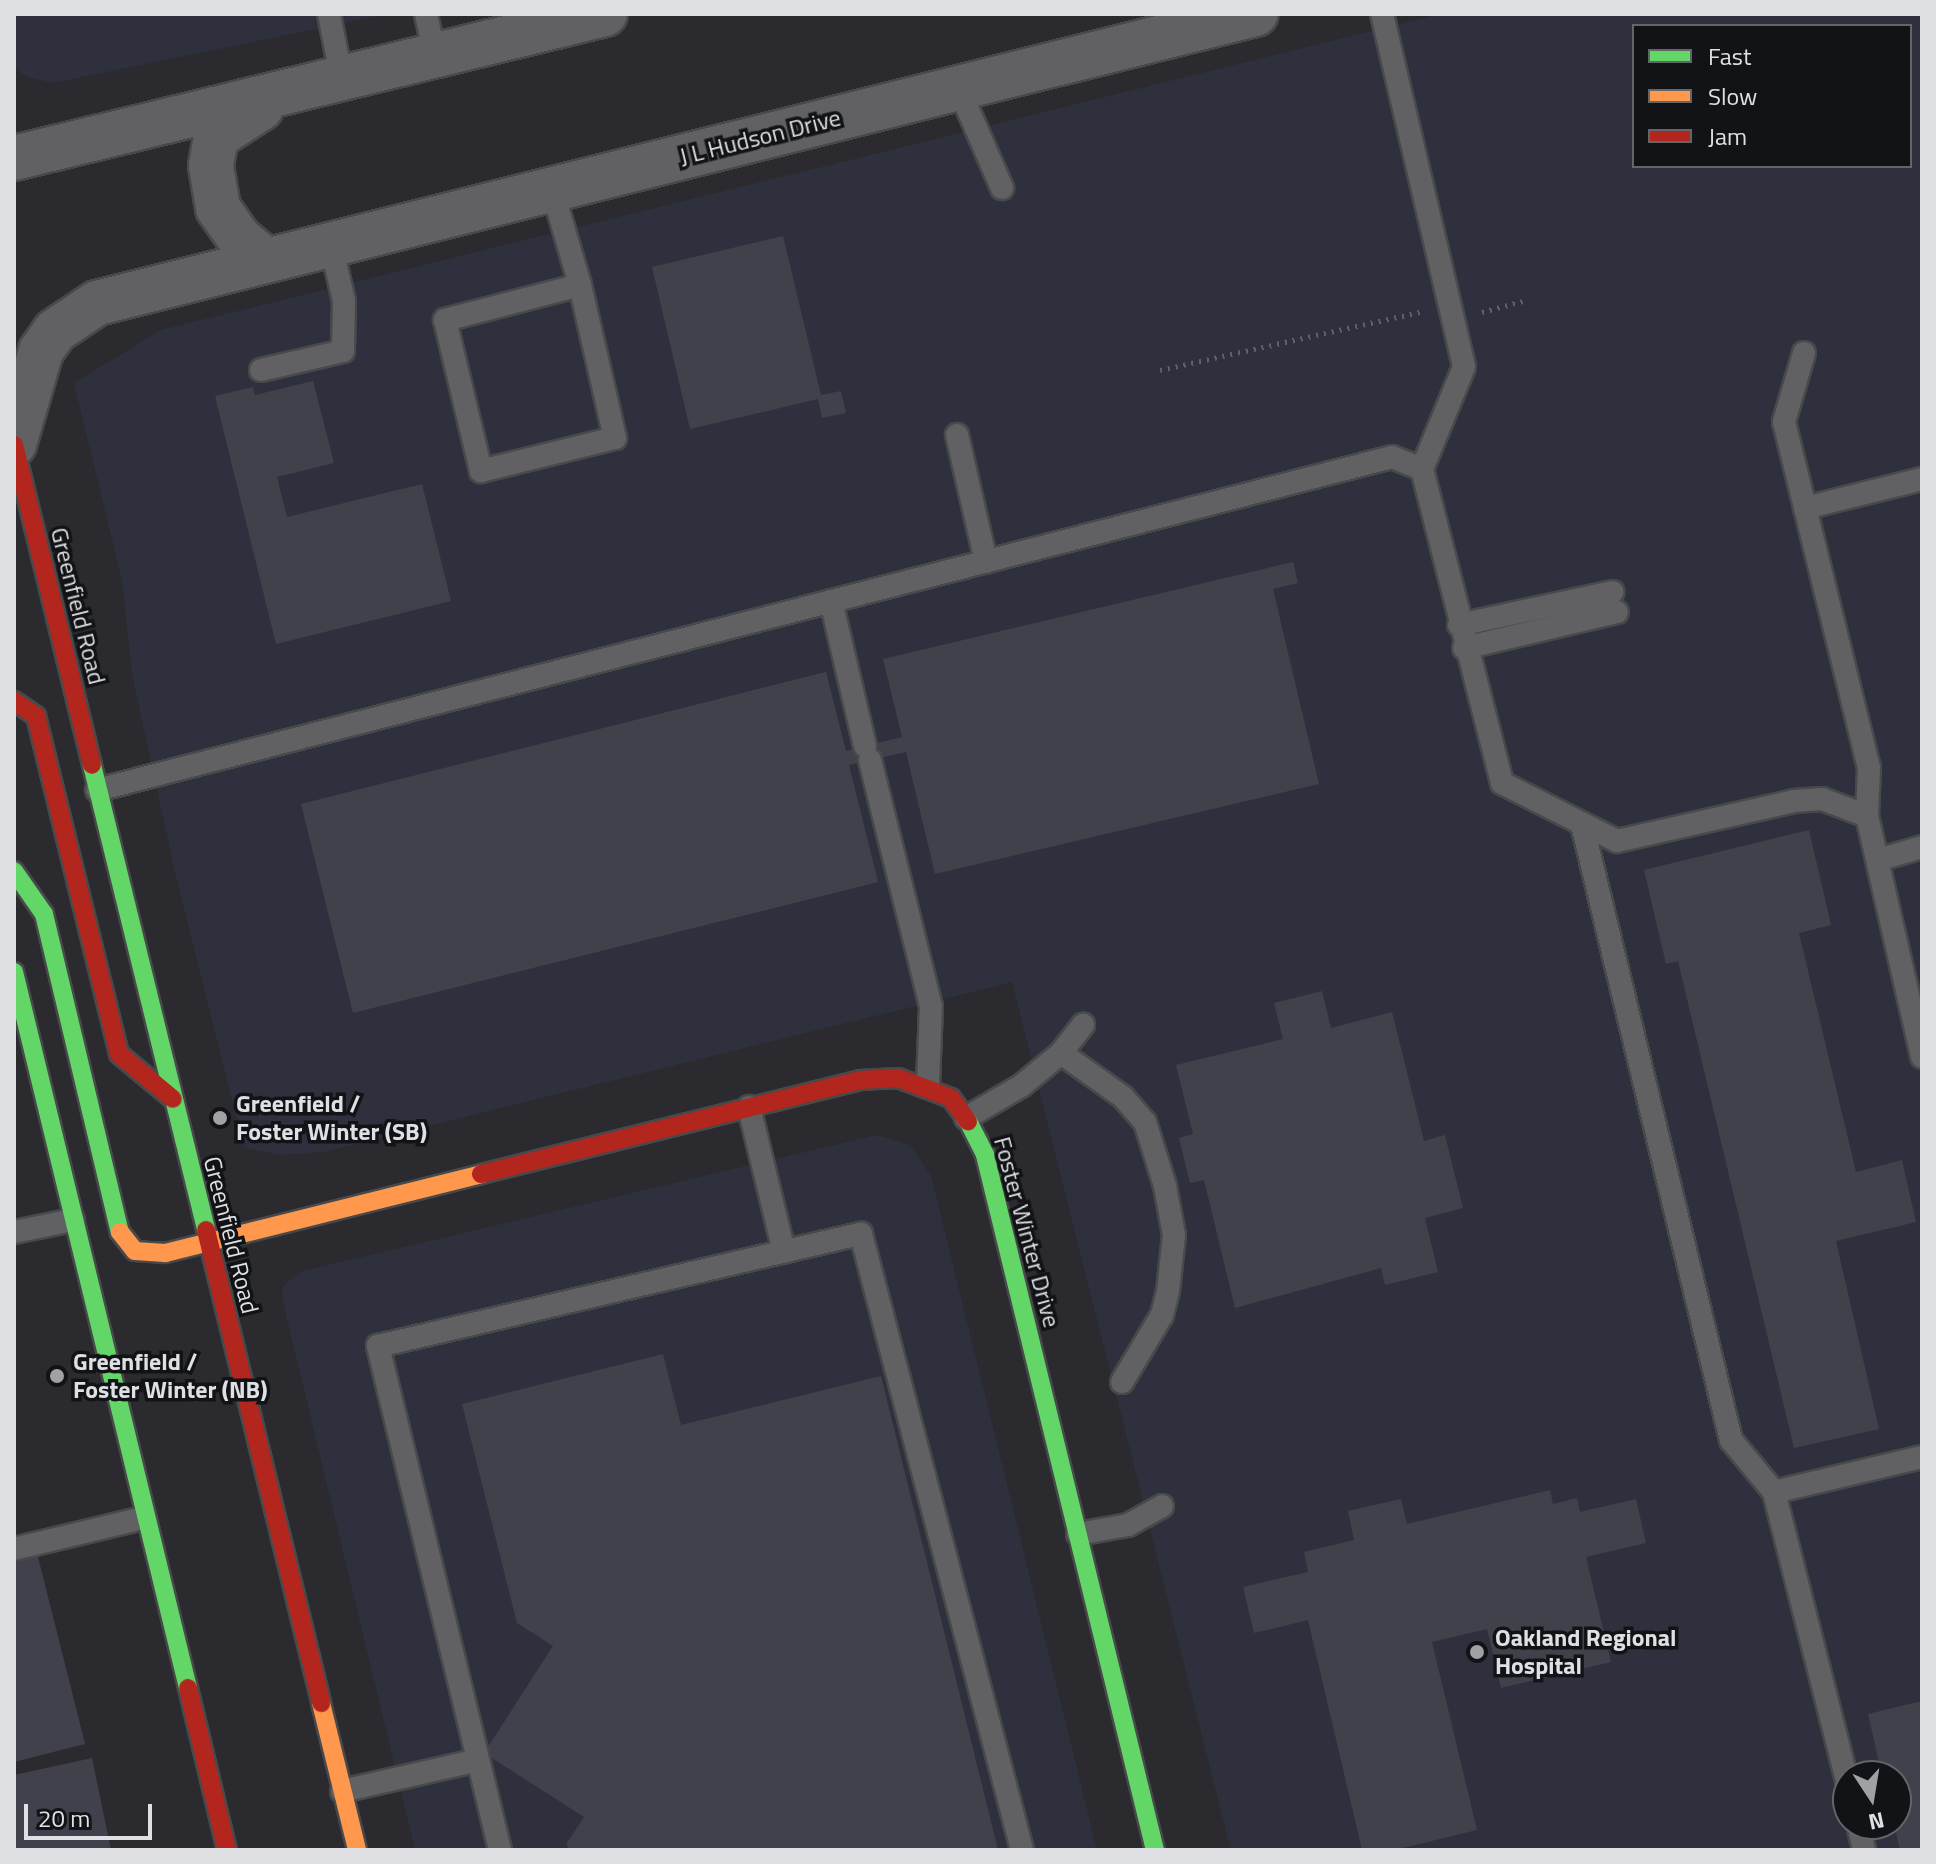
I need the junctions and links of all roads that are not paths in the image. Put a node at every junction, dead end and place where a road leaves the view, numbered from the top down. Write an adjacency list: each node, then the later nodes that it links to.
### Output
1 (329, 14): 7 (lane)
2 (426, 14): 6 (lane)
3 (605, 14): 6 (street)
4 (1255, 14): 8 (street, J L Hudson Drive)
5 (1382, 14): 20 (lane)
6 (435, 57): 7 (street)
7 (342, 80): 9 (street)
8 (959, 89): 11 (lane); 12 (street, J L Hudson Drive)
9 (290, 92): 10 (street); 14 (street)
10 (14, 158)
11 (1002, 188)
12 (552, 189): 13 (street, J L Hudson Drive); 15 (lane)
13 (331, 245): 14 (street, J L Hudson Drive); 17 (lane)
14 (265, 260): 19 (street, J L Hudson Drive)
15 (580, 285): 15 (lane)
16 (1804, 353): 22 (lane)
17 (261, 370)
18 (957, 435): 23 (lane)
19 (14, 445): 28 (main road, Greenfield Road)
20 (1422, 469): 23 (lane); 25 (lane)
21 (1922, 479): 22 (lane)
22 (1805, 508): 29 (lane)
23 (986, 562): 24 (lane)
24 (831, 601): 28 (lane); 38 (lane)
25 (1459, 625): 26 (lane); 26 (lane)
26 (1464, 648): 30 (lane)
27 (14, 701): 39 (main road)
28 (97, 790): 39 (main road, Greenfield Road)
29 (1867, 816): 30 (lane); 32 (lane)
30 (1582, 824): 48 (lane)
31 (1922, 847): 32 (lane)
32 (1878, 860): 37 (lane)
33 (14, 871): 44 (main road, Foster Winter Drive)
34 (15, 976): 42 (main road)
35 (1083, 1025): 36 (lane)
36 (1061, 1053): 41 (lane); 46 (lane)
37 (1922, 1057)
38 (928, 1085): 40 (main road, Foster Winter Drive); 41 (main road, Foster Winter Drive)
39 (173, 1099): 44 (main road, Greenfield Road)
40 (749, 1107): 44 (main road, Foster Winter Drive); 45 (lane)
41 (966, 1118): 51 (main road, Foster Winter Drive)
42 (73, 1220): 43 (lane); 50 (main road)
43 (14, 1232)
44 (208, 1241): 55 (main road, Greenfield Road)
45 (784, 1252): 53 (lane); 59 (lane)
46 (1122, 1382)
47 (1922, 1457): 48 (lane)
48 (1774, 1492): 54 (lane)
49 (1162, 1506): 51 (lane)
50 (143, 1518): 52 (lane); 56 (main road)
51 (1078, 1534): 60 (main road, Foster Winter Drive)
52 (14, 1549)
53 (478, 1760): 55 (lane); 58 (lane)
54 (1842, 1760)
55 (342, 1791): 57 (main road, Greenfield Road)
56 (227, 1850)
57 (357, 1850)
58 (500, 1850)
59 (1022, 1850)
60 (1155, 1850)

